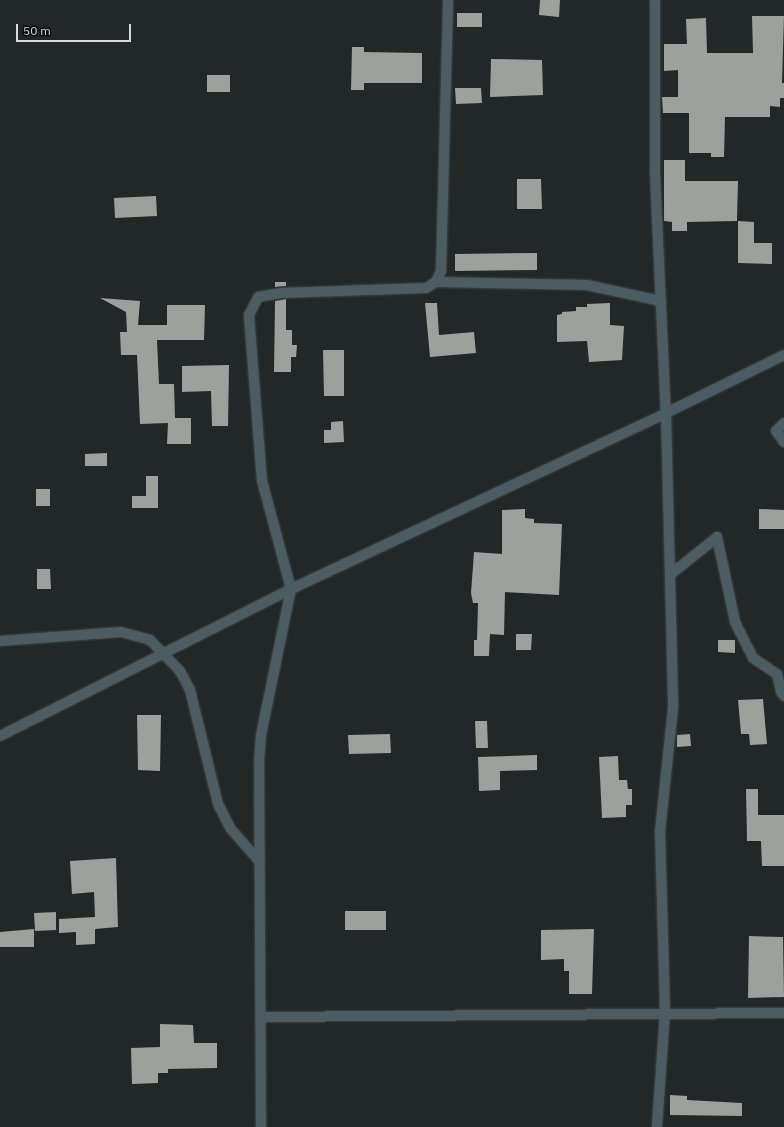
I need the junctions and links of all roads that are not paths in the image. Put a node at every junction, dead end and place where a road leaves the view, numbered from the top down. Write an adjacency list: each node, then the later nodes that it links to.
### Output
1 (448, 0): 3 (street)
2 (655, 0): 4 (street)
3 (436, 282): 4 (street); 10 (street)
4 (660, 301): 6 (street)
5 (784, 354): 6 (street)
6 (666, 413): 9 (street); 10 (street)
7 (784, 423): 8 (street)
8 (784, 442)
9 (670, 574): 13 (street); 16 (street)
10 (291, 589): 12 (street); 15 (street)
11 (0, 641): 12 (street)
12 (164, 653): 14 (street); 15 (street)
13 (784, 696)
14 (0, 736)
15 (260, 862): 18 (street)
16 (665, 1012): 17 (street); 18 (street); 20 (street)
17 (784, 1013)
18 (261, 1017): 19 (street)
19 (261, 1127)
20 (657, 1127)

